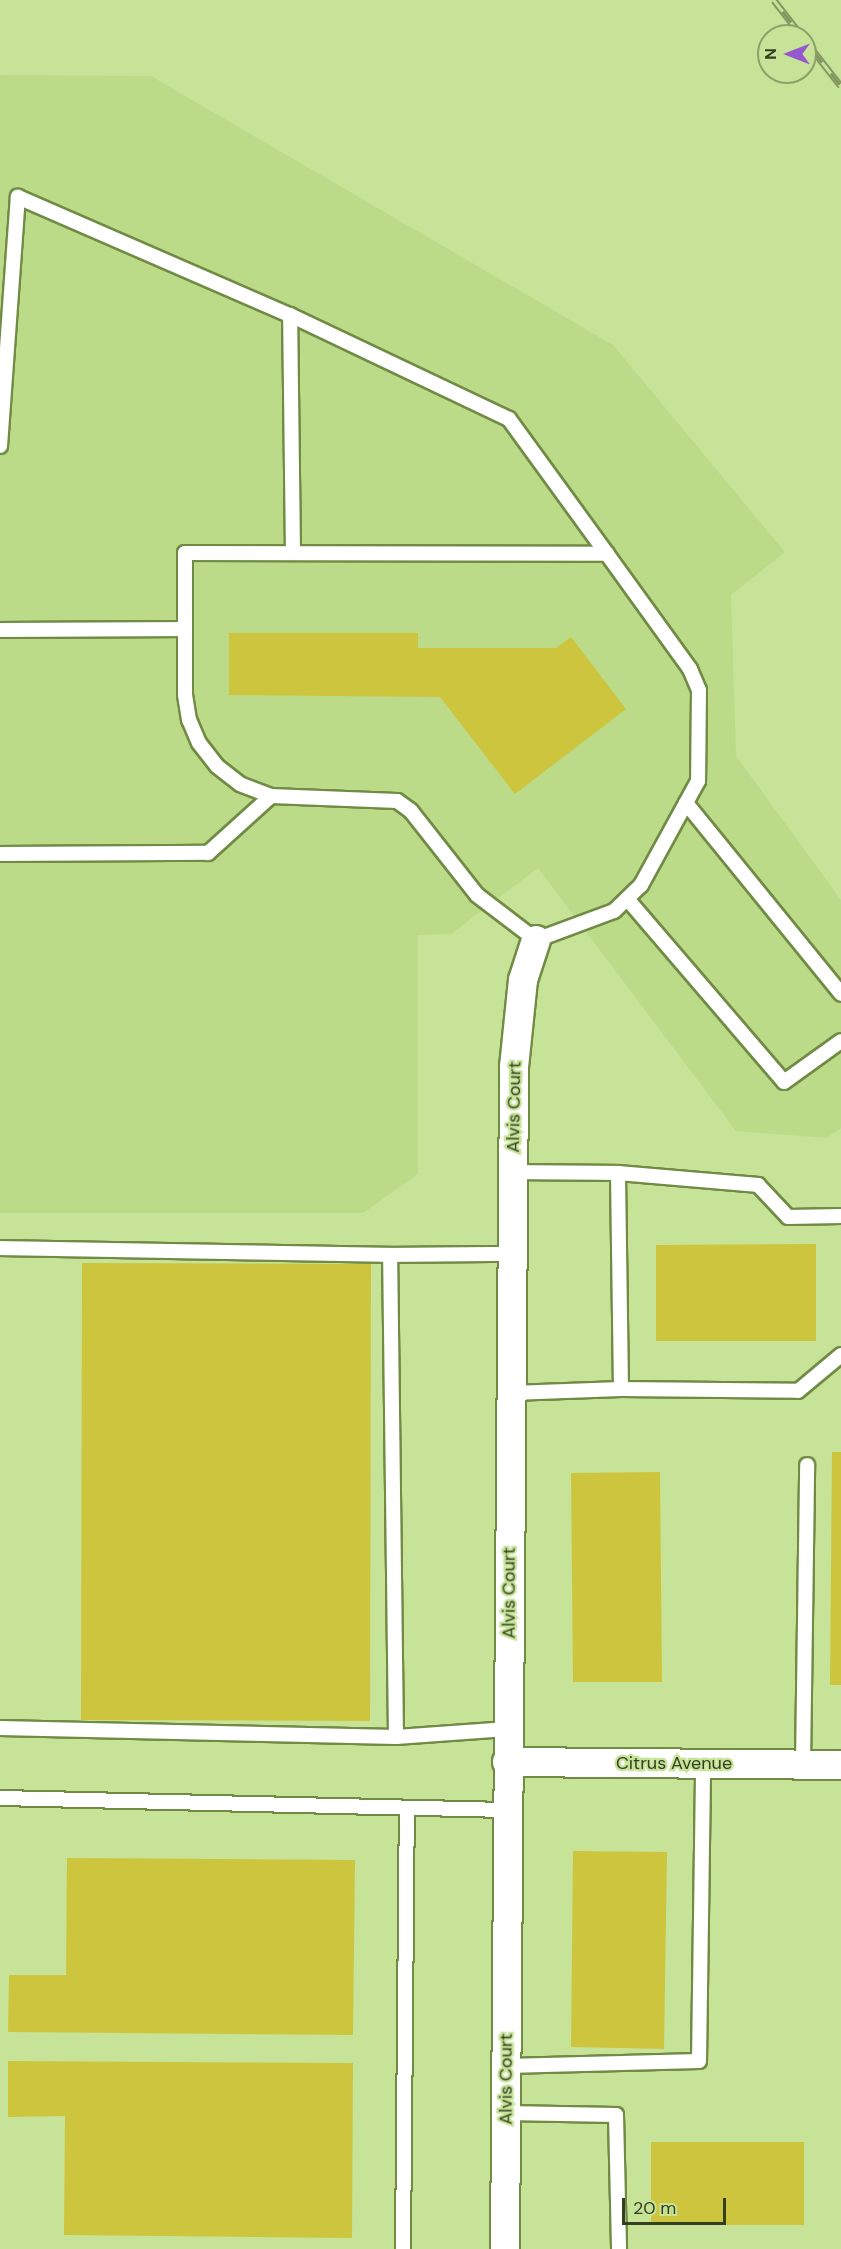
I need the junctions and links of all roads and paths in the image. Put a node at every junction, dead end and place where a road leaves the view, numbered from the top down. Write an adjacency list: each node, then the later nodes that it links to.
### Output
1 (290, 315): 2 (lane); 3 (lane); 4 (lane)
2 (0, 446)
3 (293, 553): 4 (lane); 5 (lane)
4 (607, 554): 8 (lane)
5 (185, 629): 6 (lane); 7 (lane)
6 (0, 630)
7 (271, 796): 9 (lane); 11 (lane)
8 (686, 803): 10 (lane); 12 (lane)
9 (0, 854)
10 (629, 901): 11 (lane); 13 (lane)
11 (536, 940): 14 (street, Alvis Court)
12 (841, 994)
13 (841, 1041)
14 (512, 1172): 15 (lane); 18 (street, Alvis Court)
15 (618, 1173): 16 (lane); 21 (lane)
16 (841, 1216)
17 (0, 1248): 19 (lane)
18 (512, 1254): 19 (lane); 22 (street, Alvis Court)
19 (390, 1255): 26 (lane)
20 (841, 1355): 21 (lane)
21 (621, 1389): 22 (lane)
22 (511, 1393): 25 (street, Alvis Court)
23 (807, 1465): 29 (lane)
24 (0, 1728): 26 (lane)
25 (508, 1729): 26 (lane); 27 (street, Alvis Court)
26 (396, 1737)
27 (507, 1762): 28 (street, Citrus Avenue); 33 (street, Alvis Court)
28 (703, 1764): 29 (street, Citrus Avenue); 34 (lane)
29 (803, 1764): 30 (street, Citrus Avenue)
30 (841, 1765)
31 (0, 1798): 32 (lane)
32 (407, 1808): 33 (lane); 36 (lane)
33 (507, 1810): 34 (street, Alvis Court)
34 (506, 2066): 35 (street, Alvis Court)
35 (506, 2113): 37 (street, Alvis Court); 38 (lane)
36 (403, 2249)
37 (505, 2249)
38 (620, 2249)

